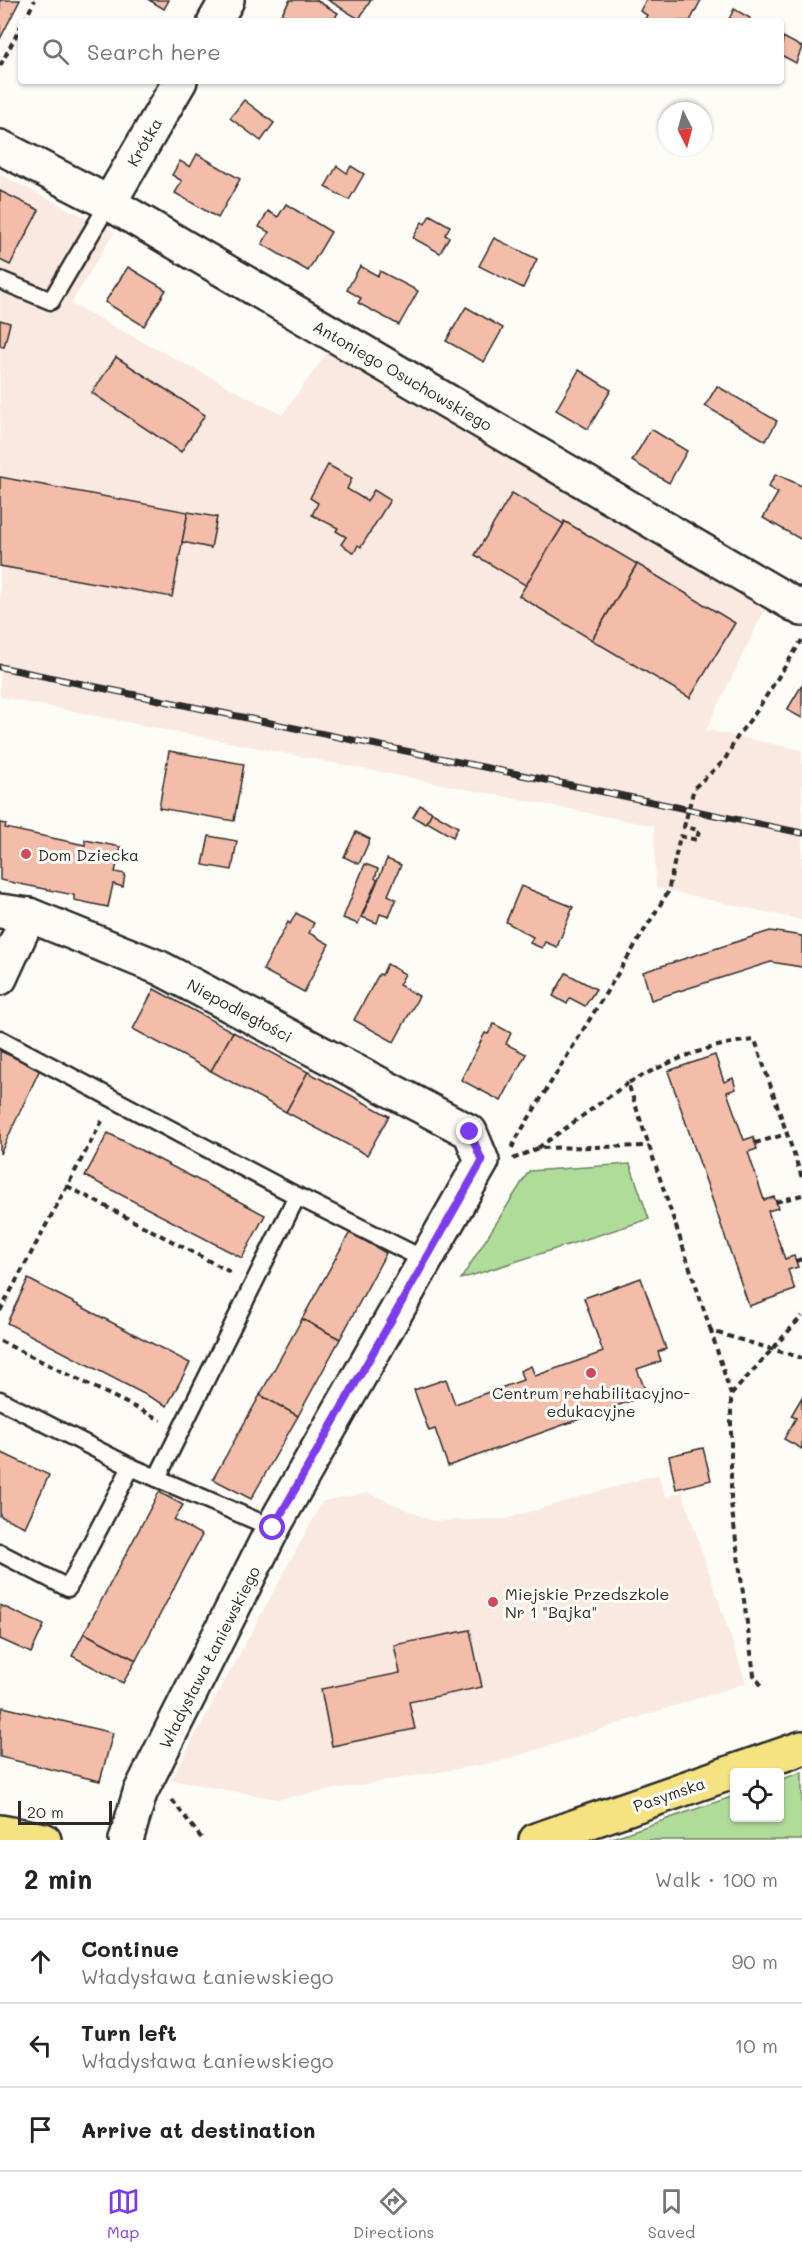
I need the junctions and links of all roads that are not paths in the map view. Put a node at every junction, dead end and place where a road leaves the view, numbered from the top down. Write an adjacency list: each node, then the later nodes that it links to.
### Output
1 (227, 0): 2 (street)
2 (217, 18)
3 (178, 84): 5 (street, Krótka)
4 (0, 147): 5 (street, Antoniego Osuchowskiego)
5 (109, 203): 6 (lane); 7 (street, Antoniego Osuchowskiego)
6 (0, 280)
7 (802, 609)
8 (15, 913): 9 (street); 11 (street, Niepodległości)
9 (0, 978)
10 (0, 1039): 12 (lane)
11 (470, 1132): 13 (street, Władysława Łaniewskiego)
12 (297, 1196): 13 (lane); 16 (lane)
13 (425, 1260): 17 (street, Władysława Łaniewskiego)
14 (0, 1400): 15 (lane)
15 (131, 1467): 16 (lane); 18 (lane)
16 (157, 1478): 17 (lane)
17 (273, 1528): 22 (street, Władysława Łaniewskiego)
18 (0, 1553)
19 (802, 1748): 23 (main road, Pasymska)
20 (0, 1832): 21 (main road)
21 (44, 1840)
22 (126, 1840)
23 (536, 1840)

